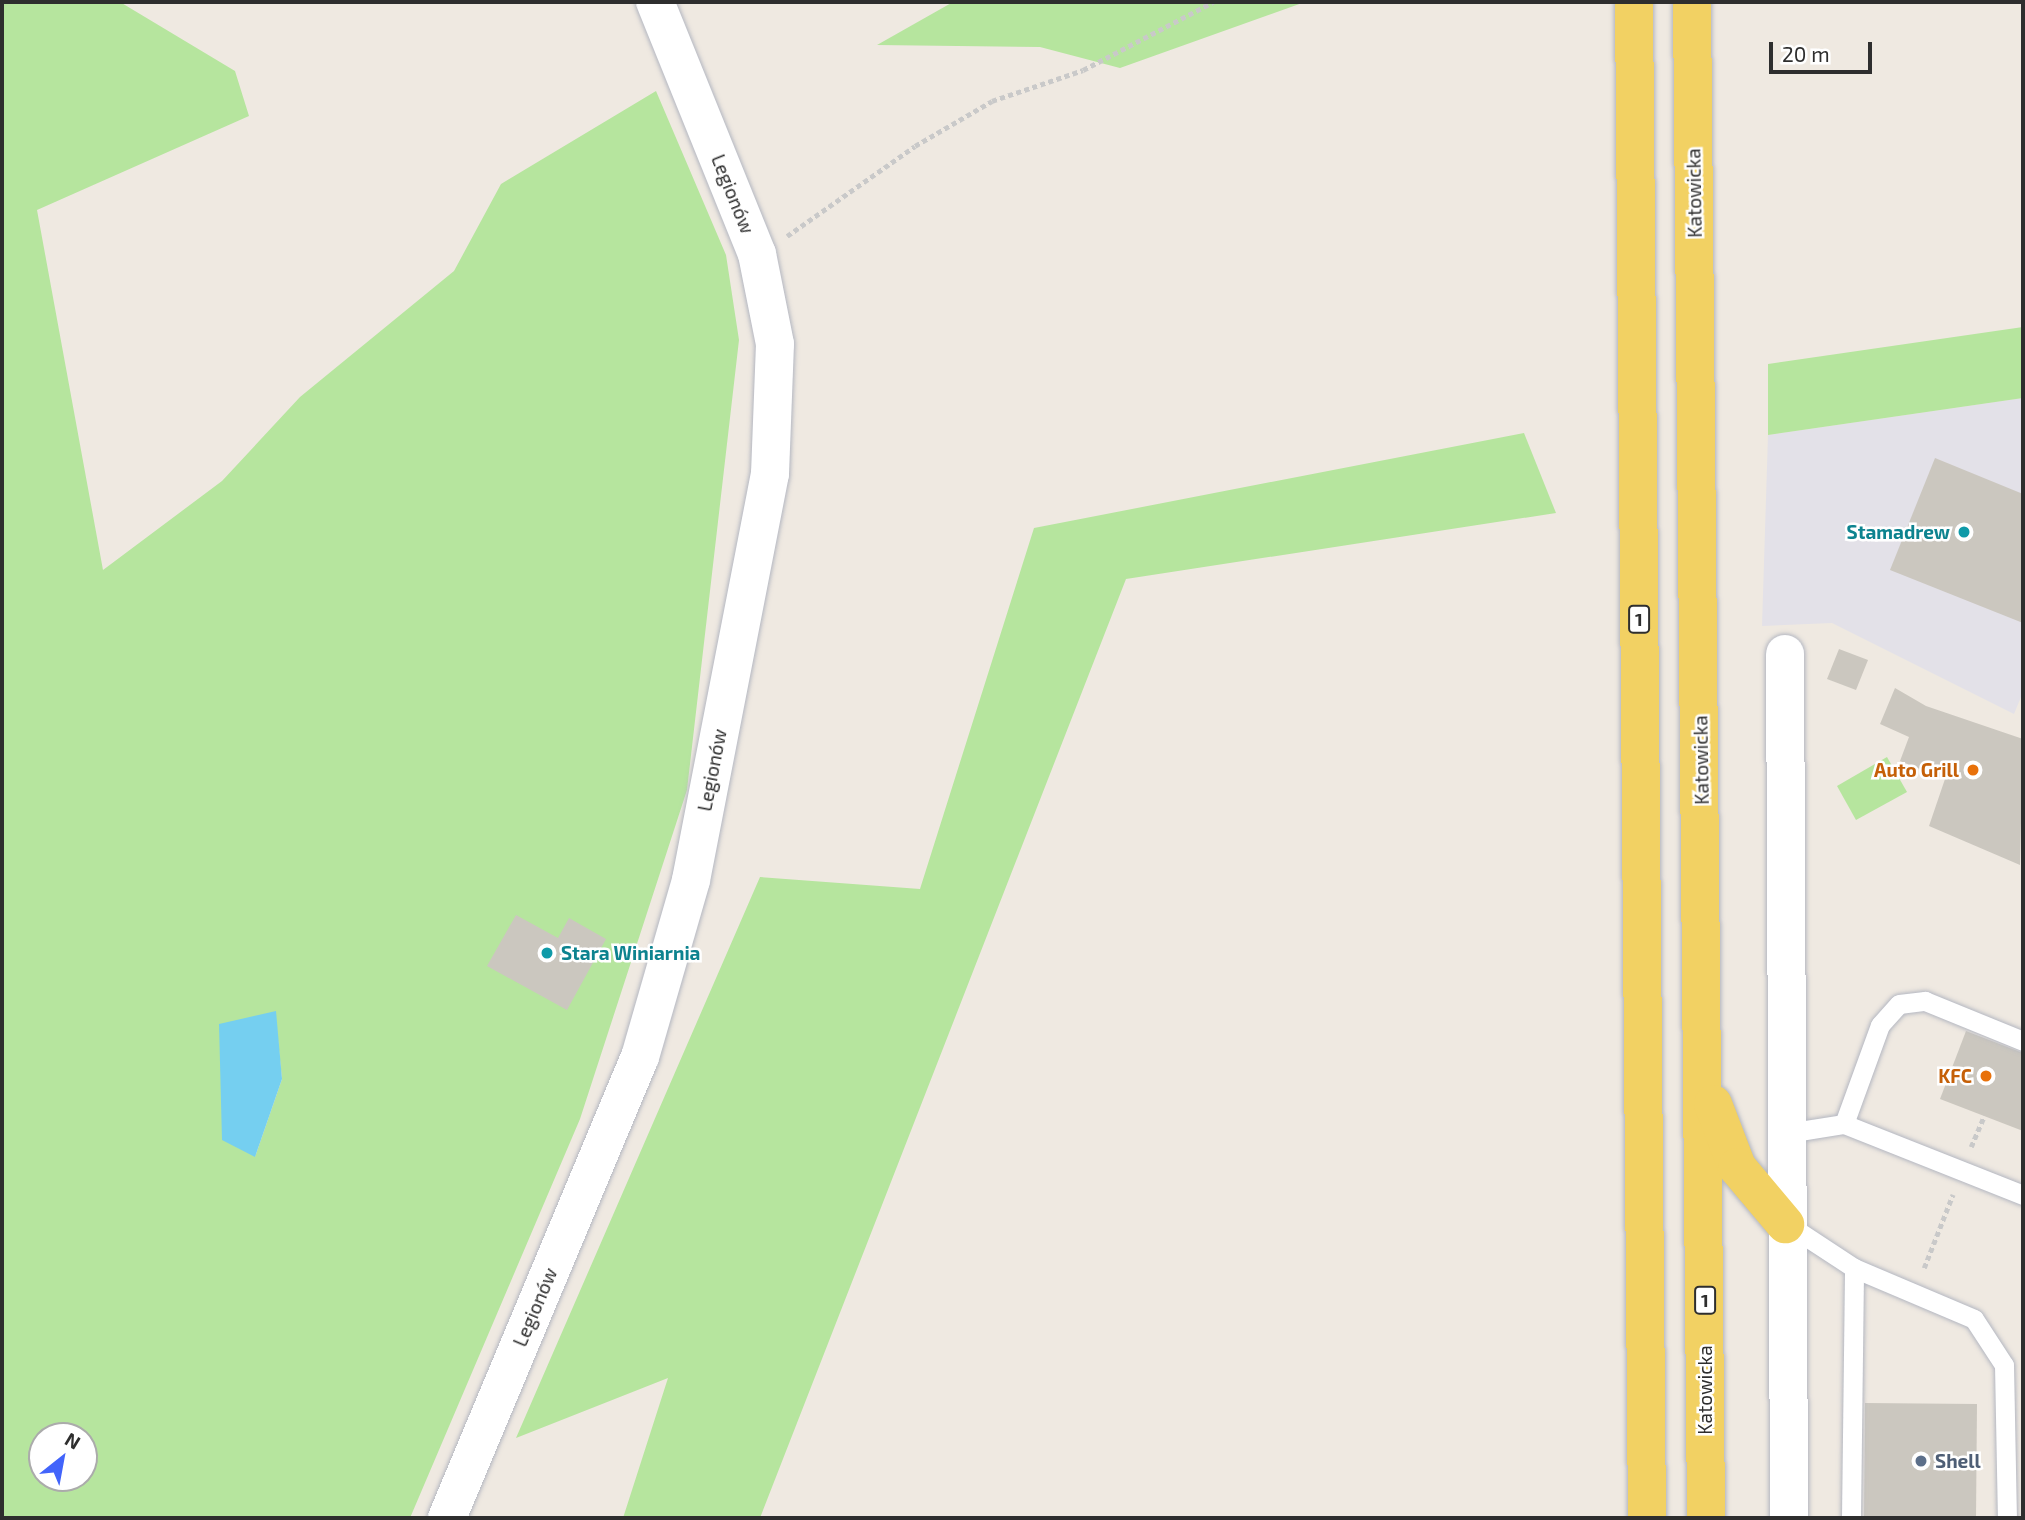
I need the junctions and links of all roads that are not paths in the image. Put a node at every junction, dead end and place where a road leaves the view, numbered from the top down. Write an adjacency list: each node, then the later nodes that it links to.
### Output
1 (655, 2): 12 (street, Legionów)
2 (1634, 2): 13 (main road, 1)
3 (1692, 2): 6 (main road, Katowicka / 1)
4 (1785, 654): 8 (street)
5 (2023, 1041): 7 (lane)
6 (1704, 1081): 10 (main road); 14 (main road, Katowicka / 1)
7 (1844, 1124): 8 (lane); 9 (lane)
8 (1787, 1133): 10 (street)
9 (2023, 1195)
10 (1785, 1224): 11 (lane); 15 (street)
11 (1854, 1268): 16 (lane); 17 (lane)
12 (447, 1518)
13 (1647, 1518)
14 (1706, 1518)
15 (1789, 1518)
16 (1851, 1518)
17 (2007, 1518)

